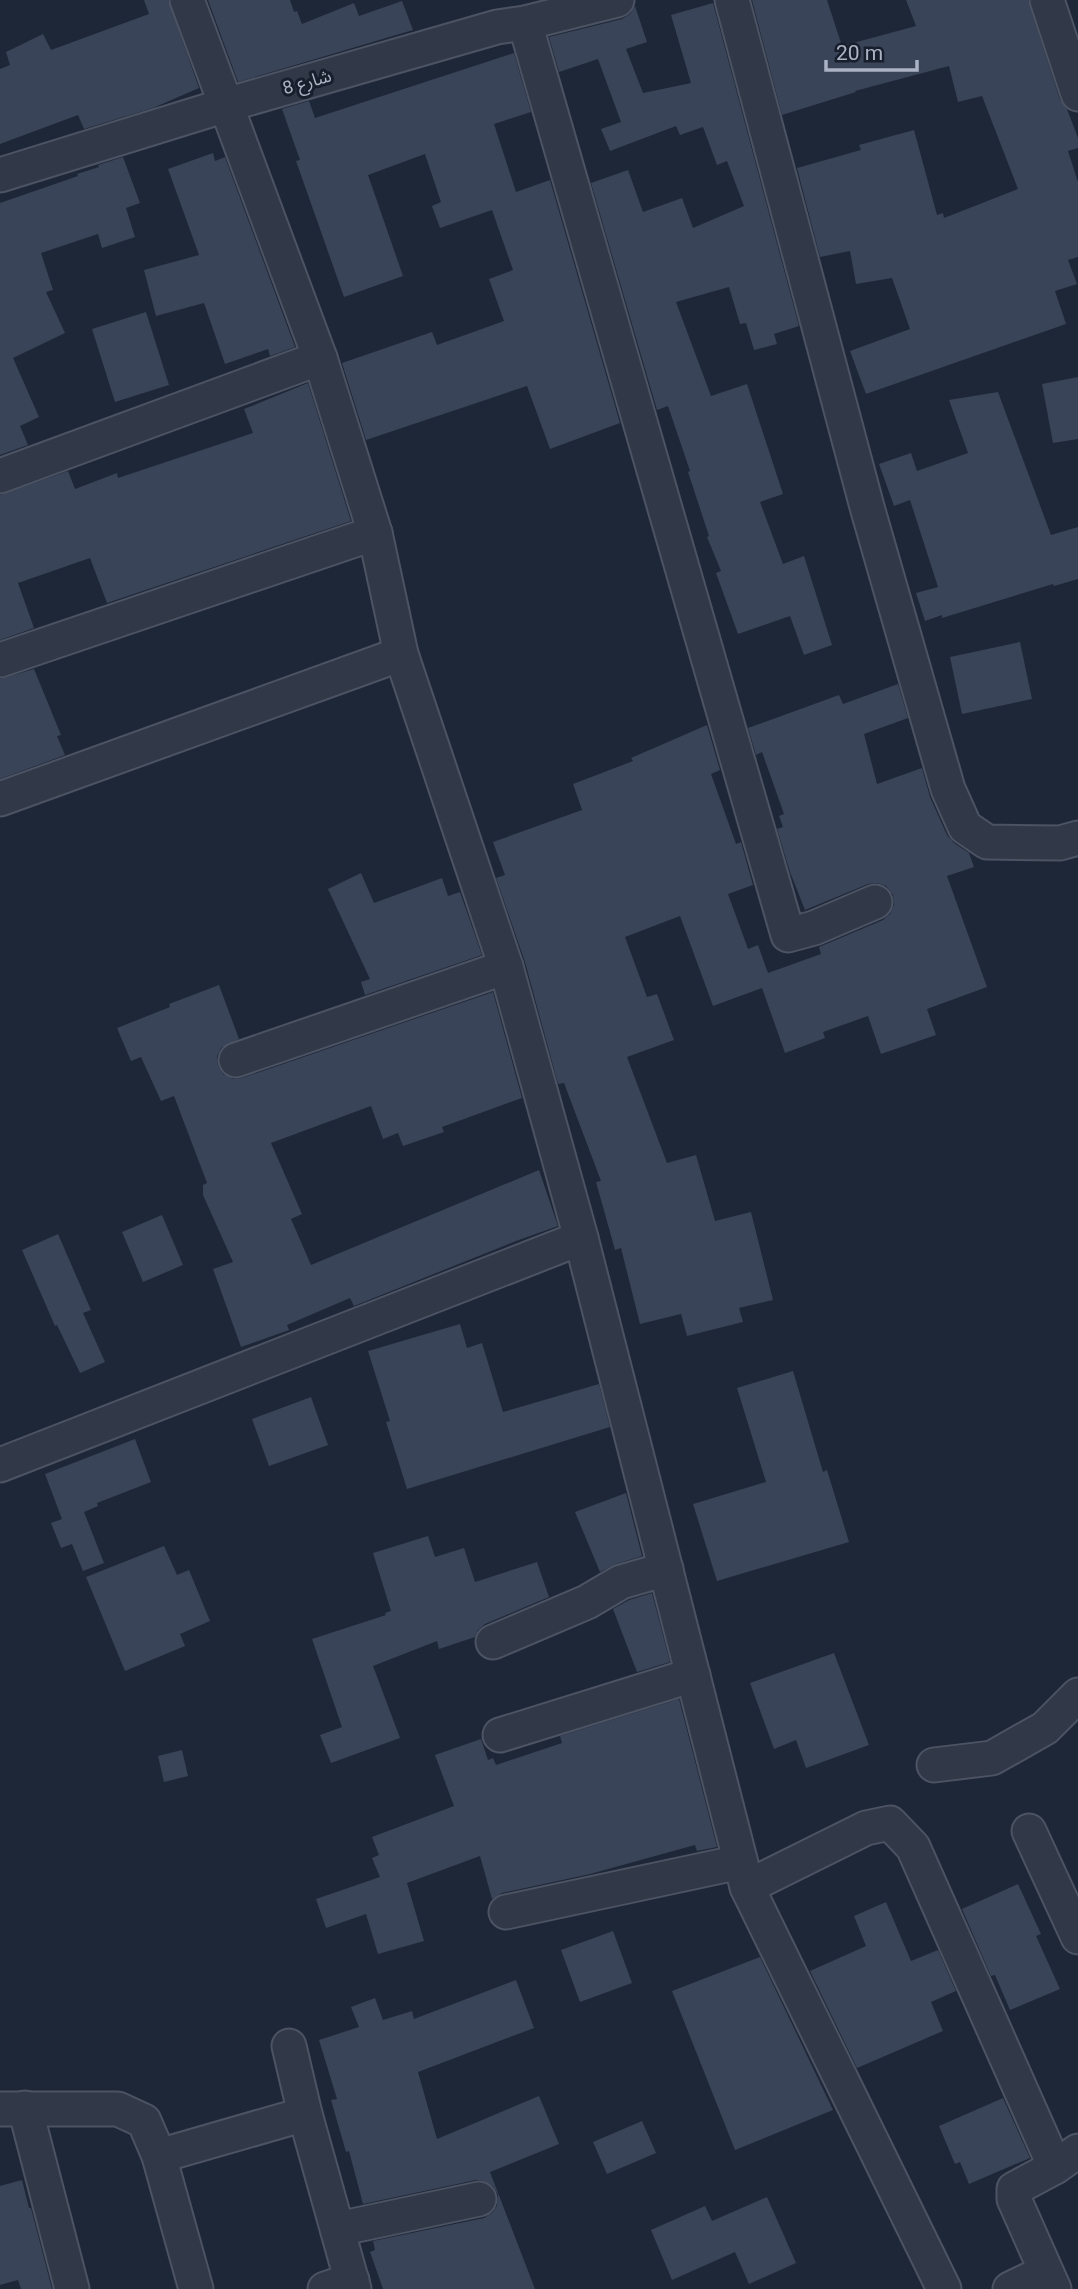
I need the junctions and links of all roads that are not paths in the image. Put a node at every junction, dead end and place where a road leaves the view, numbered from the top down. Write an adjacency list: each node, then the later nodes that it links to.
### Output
1 (187, 0): 7 (street)
2 (617, 0): 5 (street, شارع 8)
3 (732, 0): 15 (street)
4 (1047, 0): 6 (street)
5 (503, 17): 7 (street, شارع 8); 16 (street)
6 (1078, 94)
7 (226, 105): 8 (street, شارع 8); 9 (street)
8 (0, 175)
9 (320, 358): 10 (street); 11 (street)
10 (0, 476)
11 (375, 533): 12 (street); 13 (street)
12 (401, 654): 14 (street); 17 (street)
13 (0, 660)
14 (0, 799)
15 (1078, 838)
16 (874, 901)
17 (506, 967): 18 (street); 19 (street)
18 (236, 1060)
19 (581, 1238): 20 (street); 21 (street)
20 (0, 1465)
21 (666, 1569): 22 (street); 23 (street)
22 (493, 1643)
23 (693, 1675): 25 (street); 28 (street)
24 (1078, 1695): 26 (street)
25 (500, 1735)
26 (934, 1765)
27 (1029, 1831): 30 (street)
28 (743, 1875): 29 (street); 35 (street); 42 (street)
29 (506, 1912)
30 (1078, 1937)
31 (289, 2046): 33 (street)
32 (13, 2108): 34 (street); 40 (street)
33 (305, 2114): 34 (street); 37 (street)
34 (159, 2156): 41 (street)
35 (1066, 2159): 38 (street)
36 (480, 2199): 37 (street)
37 (338, 2229): 39 (street)
38 (1050, 2280): 43 (street)
39 (344, 2286)
40 (72, 2289)
41 (196, 2289)
42 (944, 2289)
43 (1010, 2289)

